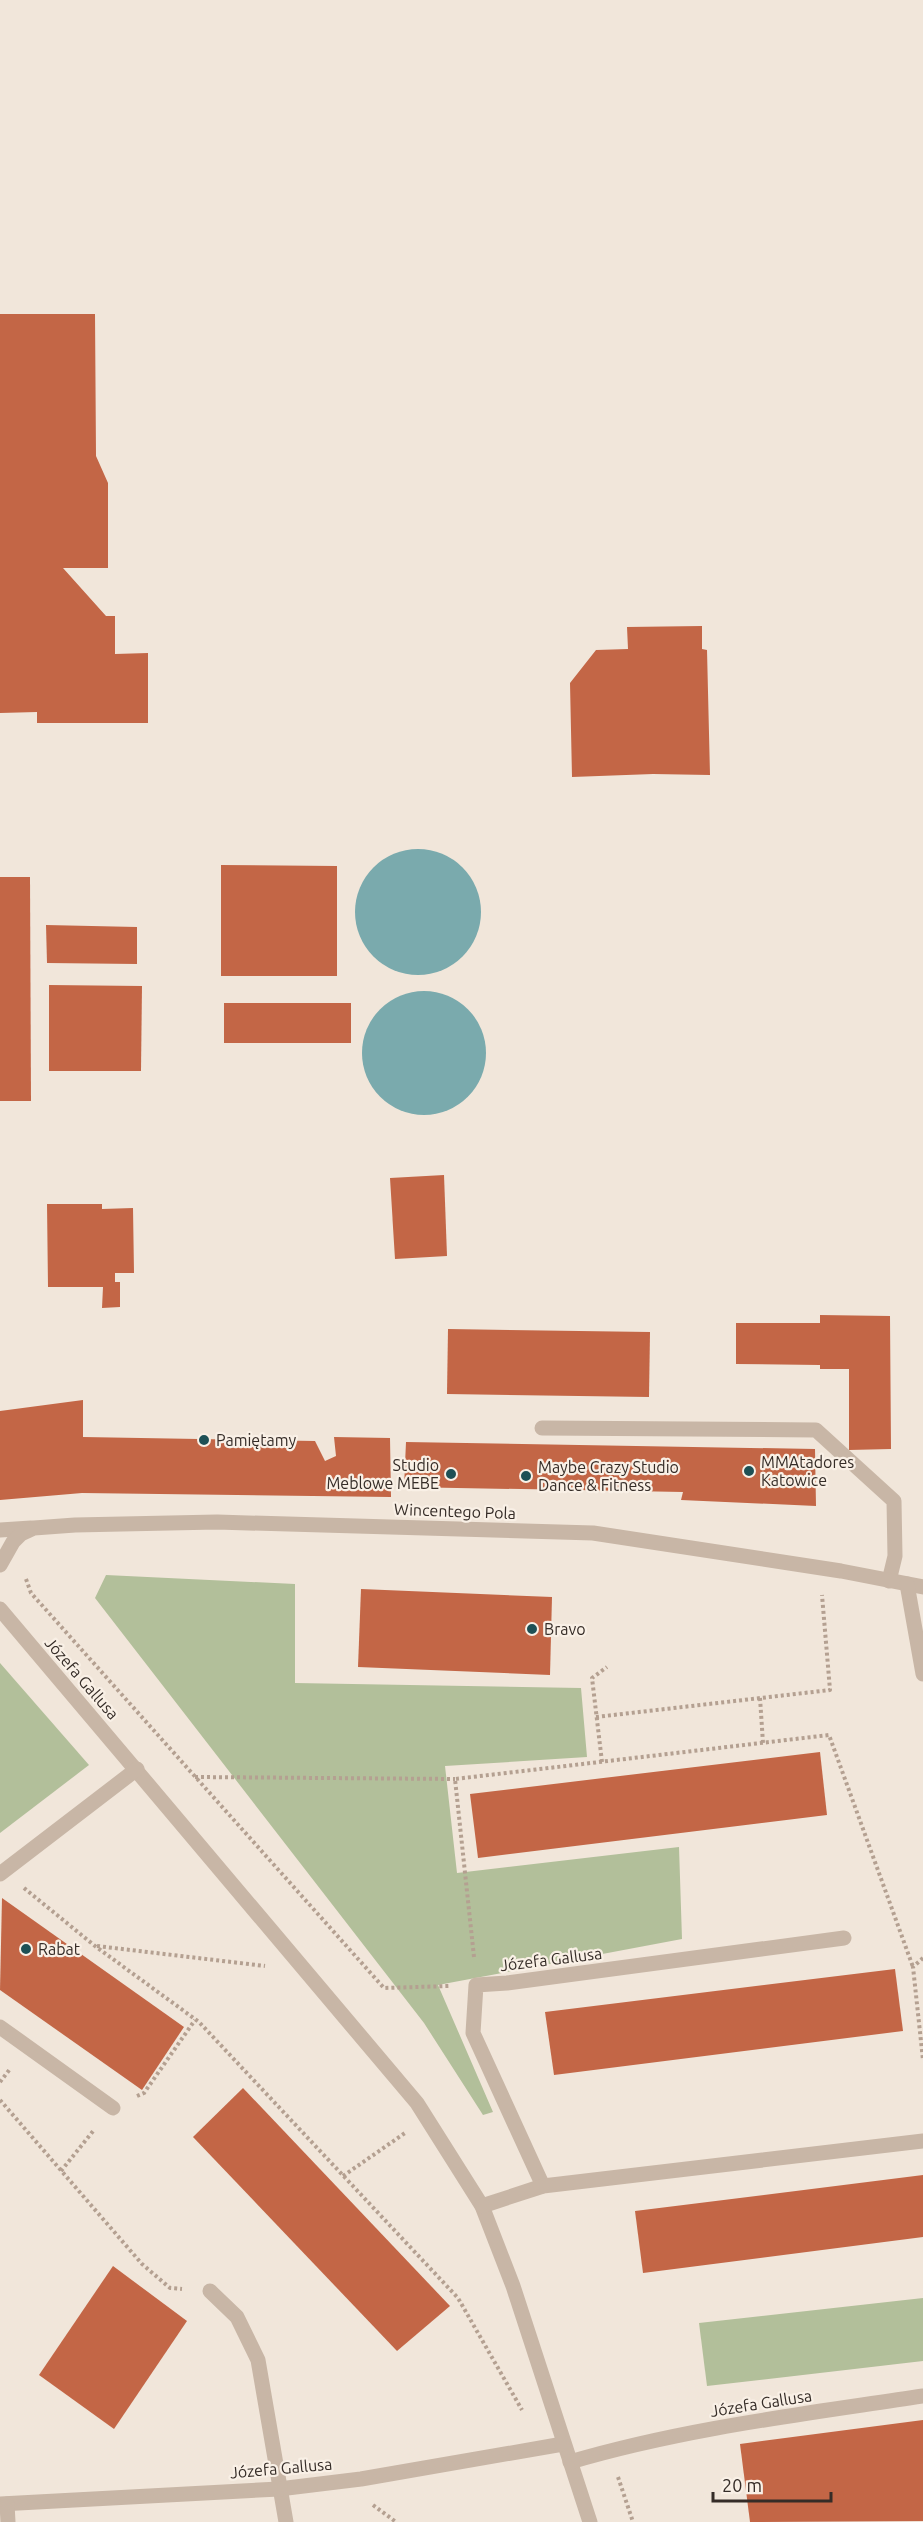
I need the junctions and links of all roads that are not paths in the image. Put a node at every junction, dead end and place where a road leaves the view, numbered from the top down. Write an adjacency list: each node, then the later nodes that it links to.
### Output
1 (542, 1428): 5 (street)
2 (34, 1528): 3 (street, Wincentego Pola); 4 (street); 5 (street, Wincentego Pola)
3 (0, 1530)
4 (0, 1565)
5 (889, 1581): 6 (street, Wincentego Pola)
6 (915, 1586): 8 (street)
7 (0, 1608): 9 (street, Józefa Gallusa)
8 (923, 1674)
9 (137, 1769): 10 (street); 16 (street, Józefa Gallusa)
10 (0, 1874)
11 (844, 1938): 15 (street, Józefa Gallusa)
12 (0, 2027): 13 (street)
13 (112, 2108)
14 (923, 2141): 15 (street)
15 (543, 2186): 16 (street)
16 (482, 2206): 19 (street, Józefa Gallusa)
17 (210, 2291): 21 (street)
18 (923, 2397): 20 (street, Józefa Gallusa)
19 (563, 2444): 20 (street, Józefa Gallusa); 21 (street, Józefa Gallusa)
20 (570, 2462): 25 (street, Józefa Gallusa)
21 (279, 2489): 22 (street, Józefa Gallusa); 24 (street)
22 (3, 2504): 23 (street)
23 (8, 2522)
24 (286, 2522)
25 (590, 2522)

